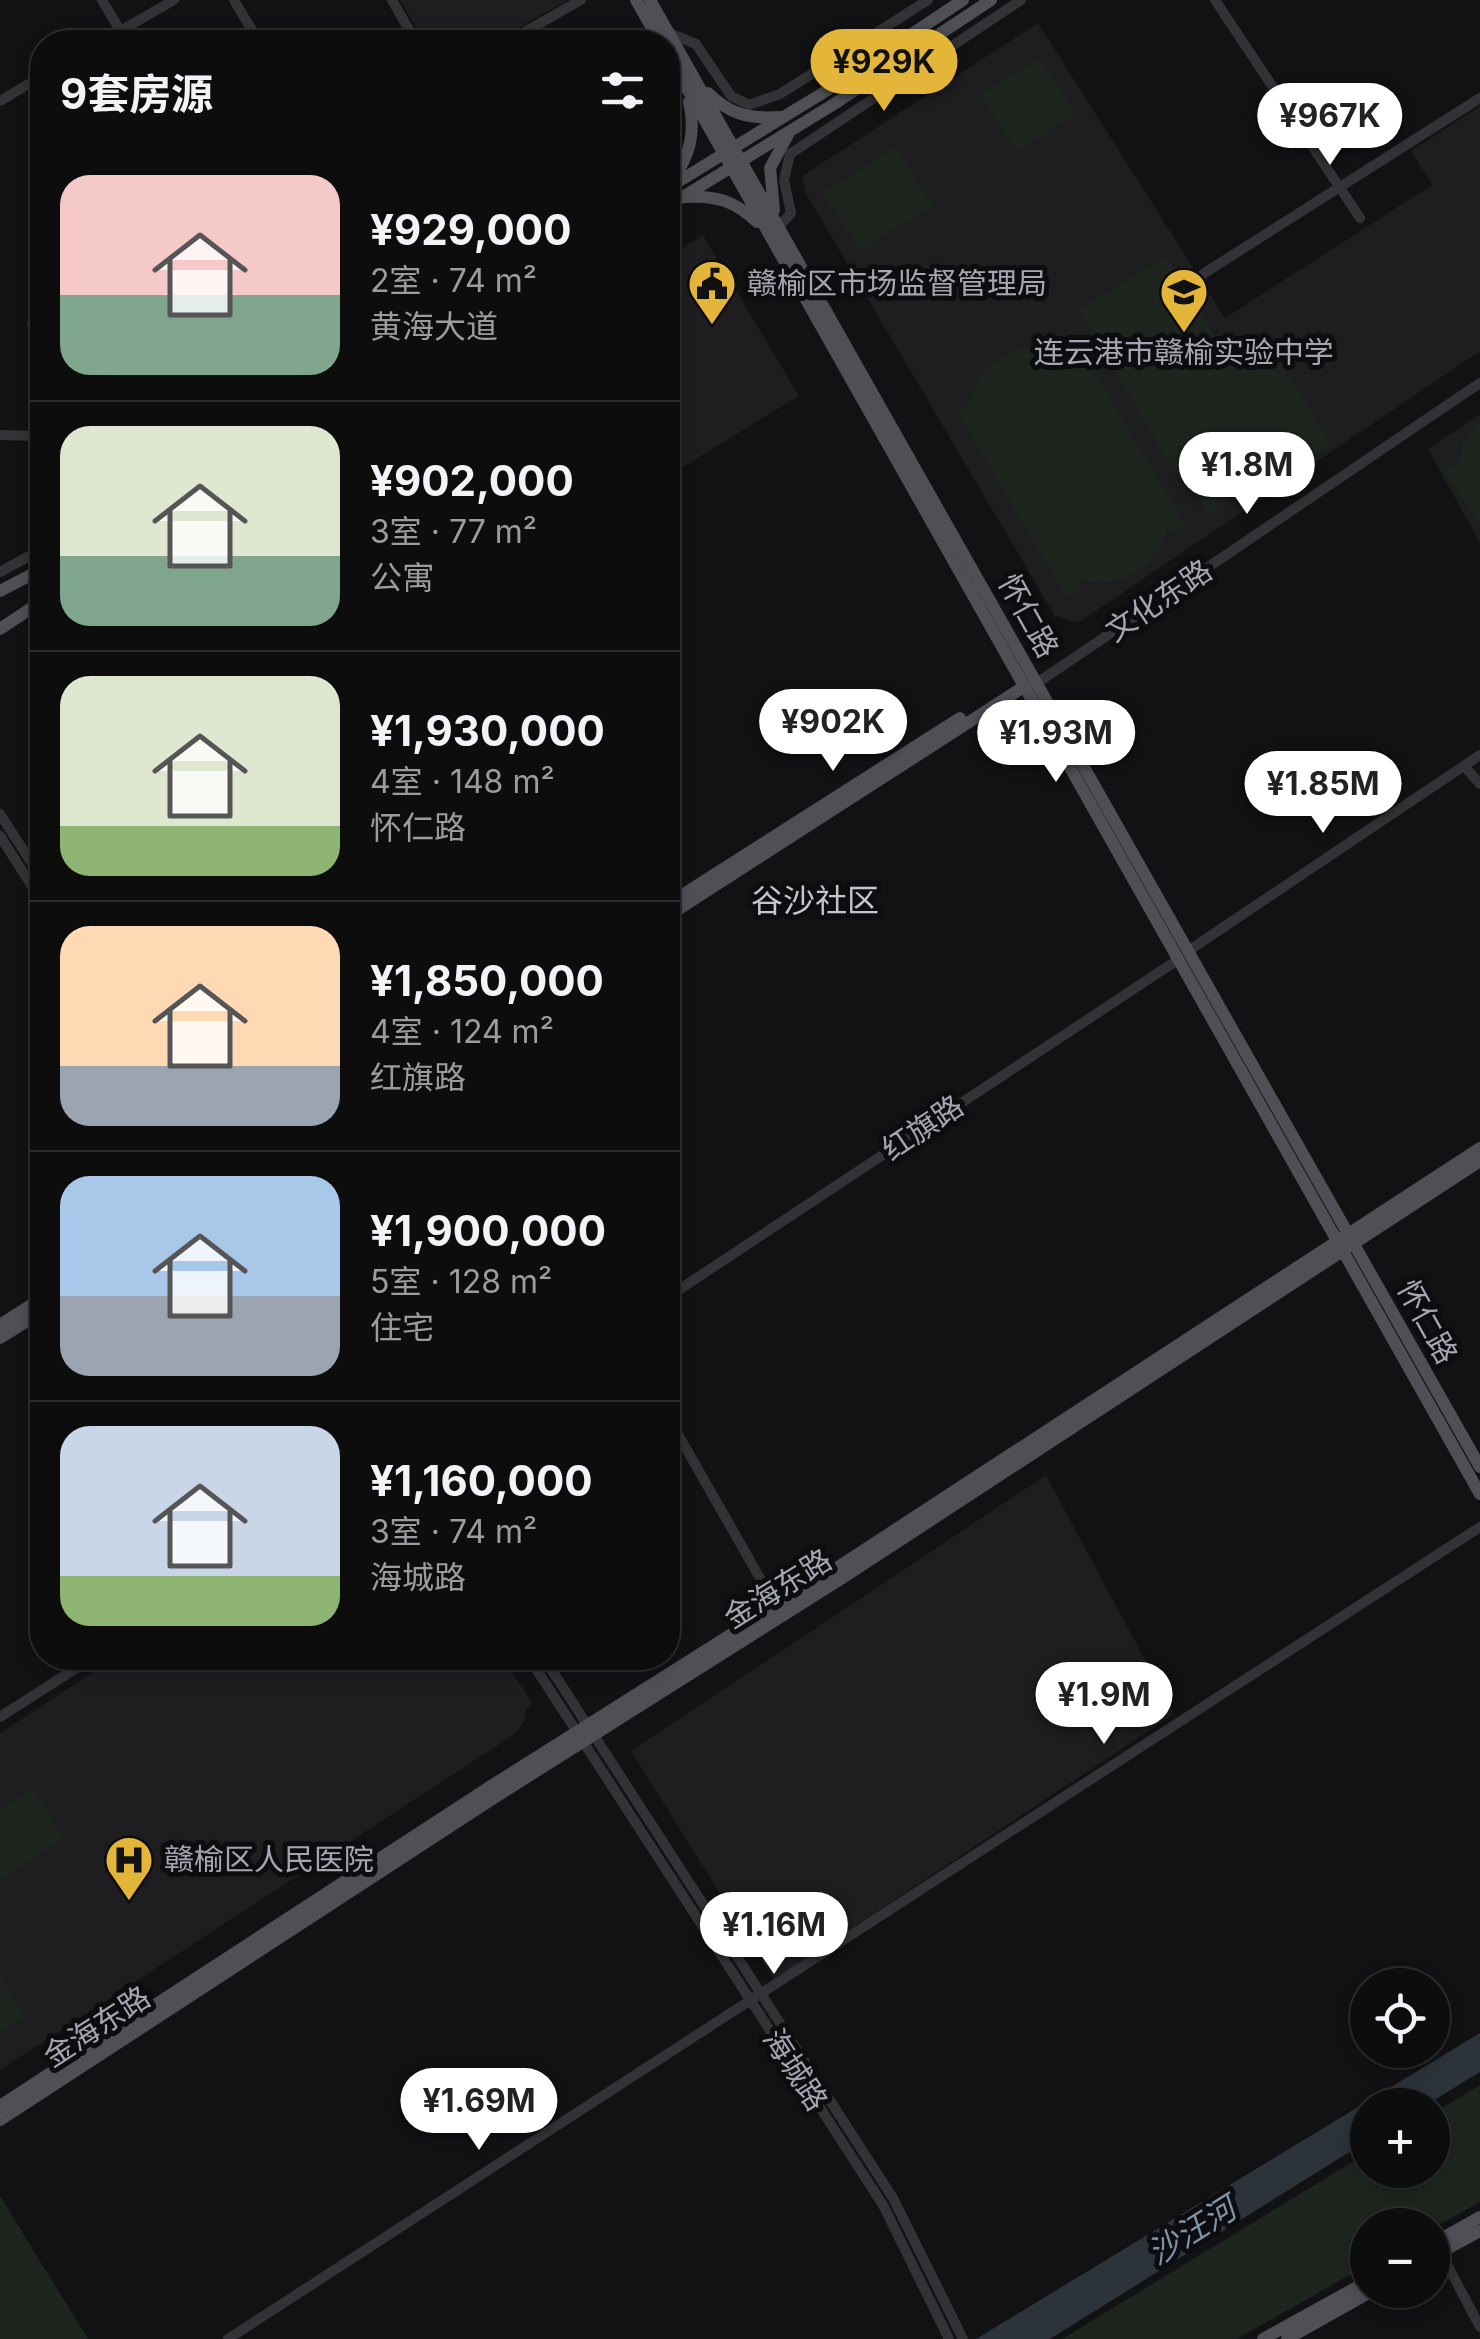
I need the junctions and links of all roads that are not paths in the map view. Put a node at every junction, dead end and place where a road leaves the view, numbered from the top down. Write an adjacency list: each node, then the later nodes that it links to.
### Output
1 (102, 0): 13 (street)
2 (174, 0): 14 (street)
3 (234, 0): 15 (street)
4 (392, 0): 16 (street)
5 (581, 0): 17 (street)
6 (636, 0): 18 (main road, 怀仁路)
7 (650, 0): 19 (main road, 怀仁路)
8 (928, 0): 20 (street)
9 (963, 0): 27 (main road)
10 (991, 0): 28 (main road)
11 (1020, 0): 37 (street)
12 (1215, 0): 33 (street)
13 (119, 30)
14 (122, 30)
15 (252, 30)
16 (409, 30)
17 (528, 30)
18 (658, 30)
19 (661, 30)
20 (680, 41)
21 (680, 65): 23 (main road, 怀仁路)
22 (680, 70): 23 (main road, 怀仁路)
23 (690, 82): 27 (main road); 29 (main road, 怀仁路); 31 (main road)
24 (30, 83): 26 (street)
25 (1480, 98): 33 (street)
26 (0, 101)
27 (783, 117): 29 (main road)
28 (790, 131): 30 (main road); 37 (main road)
29 (728, 150): 30 (main road, 怀仁路); 32 (main road)
30 (736, 164): 34 (main road); 37 (main road, 怀仁路)
31 (680, 170)
32 (680, 180)
33 (1338, 186): 36 (street); 38 (street)
34 (683, 197): 35 (main road); 37 (main road)
35 (680, 199)
36 (1360, 218)
37 (774, 230): 48 (main road, 怀仁路)
38 (1204, 274)
39 (1480, 383): 48 (street, 文化东路)
40 (0, 436): 41 (street)
41 (30, 436)
42 (30, 555): 43 (street)
43 (0, 572)
44 (30, 575): 45 (main road)
45 (0, 591)
46 (30, 609): 47 (main road)
47 (0, 630)
48 (1028, 683): 56 (main road); 57 (main road); 58 (main road, 怀仁路)
49 (1480, 756): 50 (street, 红旗路)
50 (1464, 766): 51 (street); 58 (street, 红旗路)
51 (1480, 784)
52 (0, 814): 54 (street)
53 (0, 836): 55 (street)
54 (30, 860)
55 (30, 883)
56 (680, 897)
57 (680, 908)
58 (1184, 955): 61 (main road, 怀仁路); 62 (street, 红旗路)
59 (1480, 1148): 61 (main road, 金海东路)
60 (1480, 1162): 61 (main road, 金海东路)
61 (1346, 1242): 68 (main road, 怀仁路); 69 (main road, 怀仁路); 71 (main road, 金海东路); 76 (main road, 金海东路)
62 (680, 1289)
63 (30, 1306): 65 (main road)
64 (30, 1319): 66 (main road)
65 (0, 1325)
66 (0, 1338)
67 (680, 1437): 71 (street)
68 (1480, 1467)
69 (1480, 1494)
70 (1480, 1526): 77 (street)
71 (776, 1606): 76 (main road, 金海东路)
72 (74, 1670): 75 (street)
73 (538, 1670): 76 (street, 海城路)
74 (551, 1670): 76 (street, 海城路)
75 (0, 1718)
76 (586, 1734): 77 (street, 海城路); 78 (main road, 金海东路); 79 (main road, 金海东路)
77 (756, 1998): 88 (street, 海城路); 89 (street)
78 (0, 2106)
79 (0, 2120)
80 (1480, 2218): 82 (main road)
81 (1480, 2231): 83 (main road)
82 (1450, 2240)
83 (1450, 2244)
84 (1450, 2276): 87 (street)
85 (1350, 2290): 91 (main road)
86 (1350, 2304): 92 (main road)
87 (1480, 2327)
88 (950, 2332): 90 (street, 海城路)
89 (228, 2339)
90 (963, 2339)
91 (1263, 2339)
92 (1287, 2339)

